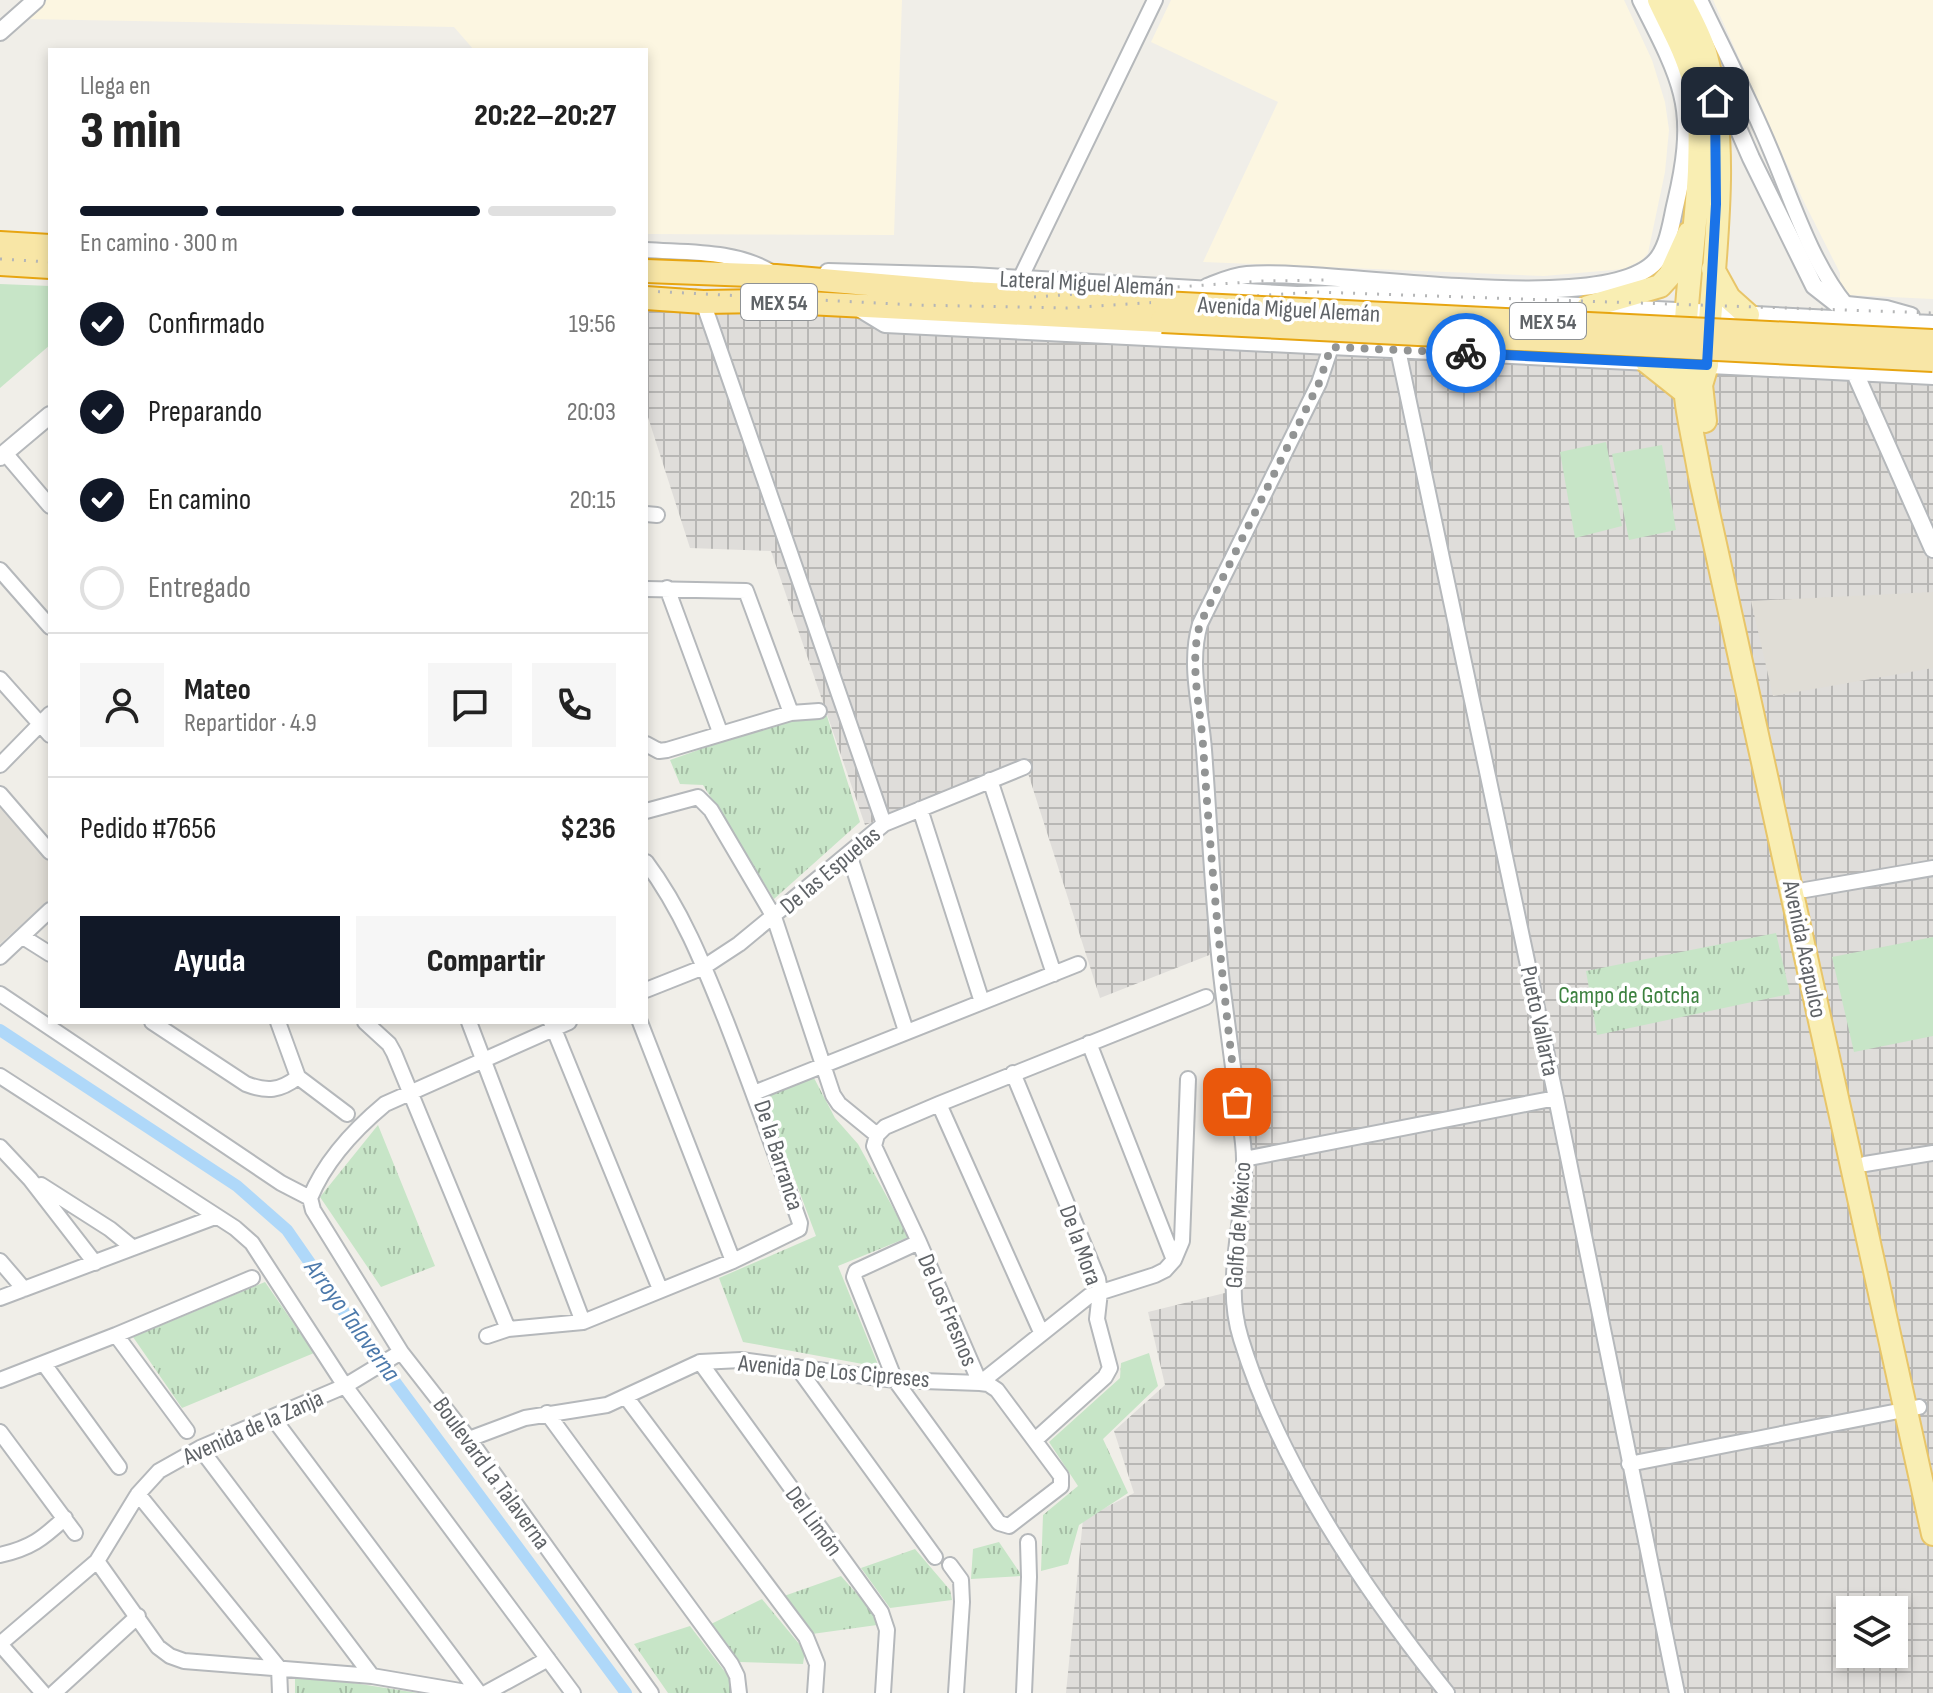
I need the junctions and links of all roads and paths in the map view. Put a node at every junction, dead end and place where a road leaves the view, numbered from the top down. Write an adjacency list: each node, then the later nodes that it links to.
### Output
1 (36, 0): 7 (street)
2 (1155, 0): 22 (street)
3 (1641, 0): 9 (street)
4 (1659, 0): 10 (main road)
5 (1681, 0): 8 (main road)
6 (1702, 5): 8 (main road); 11 (street)
7 (0, 32)
8 (1705, 53): 12 (street); 19 (main road, Avenida Acapulco)
9 (1682, 93): 10 (main road); 24 (street)
10 (1700, 144): 13 (main road, Avenida Acapulco)
11 (1770, 149): 12 (street); 29 (street)
12 (1751, 158): 29 (street)
13 (1696, 221): 28 (main road); 31 (main road, Avenida Acapulco)
14 (0, 243): 15 (highway)
15 (48, 246)
16 (648, 250): 21 (street)
17 (0, 264): 18 (highway)
18 (48, 267)
19 (1713, 269): 33 (main road, Avenida Acapulco); 34 (main road)
20 (648, 271): 21 (highway, Avenida Miguel Alemán / MEX 54)
21 (776, 276): 23 (highway, Avenida Miguel Alemán / MEX 54)
22 (1020, 279): 23 (street, Lateral Miguel Alemán); 24 (street, Lateral Miguel Alemán)
23 (801, 280): 32 (highway, Avenida Miguel Alemán / MEX 54)
24 (1474, 294): 28 (street, Lateral Miguel Alemán)
25 (648, 298): 26 (highway, Avenida Miguel Alemán / MEX 54)
26 (703, 302): 27 (highway, Avenida Miguel Alemán / MEX 54); 68 (street)
27 (856, 306): 32 (highway, Avenida Miguel Alemán / MEX 54); 37 (street)
28 (1588, 307): 30 (street, Lateral Miguel Alemán)
29 (1847, 307): 35 (street)
30 (1614, 308): 31 (street, Lateral Miguel Alemán); 40 (street)
31 (1687, 311): 33 (street, Lateral Miguel Alemán); 42 (main road, Avenida Acapulco)
32 (1162, 312): 36 (highway, Avenida Miguel Alemán / MEX 54, bridge); 39 (highway, Avenida Miguel Alemán / MEX 54, bridge)
33 (1710, 312): 34 (street, Lateral Miguel Alemán); 43 (main road, Avenida Acapulco)
34 (1755, 315): 35 (street, Lateral Miguel Alemán); 44 (street)
35 (1933, 323)
36 (1933, 341)
37 (1331, 347): 38 (street); 108 (street, Golfo de México)
38 (1398, 350): 40 (street); 102 (street, Pueto Vallarta)
39 (1933, 360)
40 (1620, 361): 41 (street)
41 (1647, 362): 42 (street); 47 (main road)
42 (1684, 363): 43 (street); 47 (main road, Avenida Acapulco)
43 (1707, 365): 44 (street); 73 (main road, Avenida Acapulco)
44 (1761, 367): 45 (street)
45 (1855, 373): 46 (street); 51 (street)
46 (1933, 376)
47 (1686, 393): 138 (main road, Avenida Acapulco)
48 (48, 417): 49 (street)
49 (2, 455): 50 (street)
50 (48, 504)
51 (1933, 549)
52 (0, 570): 55 (street)
53 (667, 588): 54 (street); 58 (street); 60 (street)
54 (648, 589)
55 (48, 625)
56 (0, 679): 59 (street)
57 (819, 711): 58 (street)
58 (791, 713): 60 (street)
59 (47, 724): 62 (street)
60 (720, 732): 61 (street)
61 (648, 745)
62 (0, 765)
63 (1024, 767): 64 (street, De las Espuelas)
64 (990, 780): 66 (street, De las Espuelas); 81 (street)
65 (0, 794): 69 (street)
66 (920, 809): 68 (street, De las Espuelas); 85 (street)
67 (648, 810): 75 (street)
68 (884, 824): 70 (street, De las Espuelas)
69 (48, 850)
70 (849, 854): 75 (street, De las Espuelas); 92 (street)
71 (648, 865): 80 (street)
72 (1933, 868): 73 (street)
73 (1805, 890): 109 (main road, Avenida Acapulco)
74 (48, 912): 76 (street)
75 (774, 917): 80 (street, De las Espuelas); 95 (street)
76 (23, 937): 77 (street); 78 (street)
77 (48, 953)
78 (0, 957)
79 (1078, 964): 81 (street, De la Barranca)
80 (704, 967): 82 (street, De las Espuelas); 101 (street)
81 (1054, 974): 85 (street, De la Barranca)
82 (648, 989)
83 (0, 994): 111 (street)
84 (1206, 997): 93 (street)
85 (982, 1002): 92 (street, De la Barranca)
86 (155, 1024): 98 (street)
87 (279, 1024): 98 (street)
88 (367, 1024): 100 (street)
89 (470, 1024): 94 (street)
90 (641, 1024): 117 (street)
91 (552, 1025): 94 (street); 121 (street)
92 (906, 1031): 95 (street, De la Barranca)
93 (1089, 1043): 96 (street); 115 (street)
94 (484, 1060): 100 (street); 124 (street)
95 (824, 1065): 101 (street, De la Barranca); 105 (street)
96 (1013, 1073): 103 (street); 122 (street, De la Mora)
97 (0, 1076): 112 (street)
98 (298, 1077): 104 (street)
99 (1188, 1079): 115 (street)
100 (410, 1091): 111 (street); 125 (street)
101 (754, 1093): 117 (street, De la Barranca)
102 (1556, 1098): 108 (street); 146 (street, Pueto Vallarta)
103 (939, 1104): 105 (street); 126 (street)
104 (347, 1114)
105 (877, 1135): 113 (street, De Los Fresnos)
106 (0, 1147): 110 (street)
107 (1933, 1153): 109 (street)
108 (1244, 1159): 178 (street, Golfo de México)
109 (1865, 1164): 138 (main road, Avenida Acapulco)
110 (30, 1179): 114 (street); 118 (street)
111 (310, 1198): 129 (street, Boulevard La Talaverna)
112 (215, 1217): 114 (street); 135 (street)
113 (919, 1242): 134 (street); 136 (street, De Los Fresnos)
114 (132, 1247): 118 (street)
115 (1174, 1260): 122 (street)
116 (0, 1261): 120 (street)
117 (733, 1261): 121 (street, De la Barranca)
118 (95, 1263): 120 (street)
119 (252, 1278): 127 (street)
120 (24, 1289): 123 (street)
121 (660, 1289): 124 (street, De la Barranca)
122 (1100, 1292): 126 (street); 144 (street, De la Mora)
123 (0, 1298)
124 (583, 1322): 125 (street, De la Barranca)
125 (508, 1329): 128 (street, De la Barranca)
126 (1041, 1332): 136 (street)
127 (116, 1335): 131 (street); 141 (street)
128 (487, 1336)
129 (396, 1354): 135 (street, Avenida de la Zanja); 143 (street, Boulevard La Talaverna)
130 (700, 1362): 132 (street, Avenida De Los Cipreses); 137 (street, Avenida De Los Cipreses); 175 (street, Del Limón)
131 (44, 1364): 133 (street); 147 (street)
132 (797, 1367): 134 (street, Avenida De Los Cipreses); 155 (street)
133 (0, 1380)
134 (895, 1380): 136 (street, Avenida De Los Cipreses); 144 (street, De Los Fresnos)
135 (351, 1382): 140 (street, Avenida de la Zanja); 162 (street)
136 (980, 1383): 144 (street, De Los Fresnos)
137 (626, 1397): 139 (street, Avenida De Los Cipreses); 174 (street)
138 (1912, 1408): 146 (street); 148 (main road, Avenida Acapulco); 152 (main road, Avenida Acapulco)
139 (547, 1413): 143 (street, Avenida De Los Cipreses); 173 (street)
140 (273, 1418): 145 (street, Avenida de la Zanja); 169 (street)
141 (187, 1431)
142 (0, 1432): 150 (street)
143 (469, 1439): 172 (street, Boulevard La Talaverna)
144 (1035, 1440)
145 (200, 1448): 149 (street, Avenida de la Zanja); 164 (street)
146 (1629, 1464): 179 (street, Pueto Vallarta)
147 (119, 1467)
148 (1933, 1474)
149 (138, 1494): 156 (street, Avenida de la Zanja); 163 (street)
150 (65, 1518): 151 (street); 154 (street)
151 (75, 1533)
152 (1933, 1534)
153 (1028, 1542): 177 (street)
154 (1, 1554)
155 (935, 1557)
156 (97, 1561): 158 (street); 159 (street, Avenida de la Zanja)
157 (950, 1565): 176 (street)
158 (138, 1616): 163 (street); 166 (street)
159 (24, 1623): 160 (street); 161 (street, Avenida de la Zanja)
160 (0, 1629)
161 (0, 1644): 165 (street)
162 (548, 1659): 170 (street); 171 (street)
163 (279, 1668): 164 (street); 167 (street)
164 (372, 1676): 168 (street)
165 (43, 1693)
166 (54, 1693)
167 (280, 1693)
168 (472, 1693)
169 (479, 1693)
170 (486, 1693)
171 (573, 1693)
172 (651, 1693)
173 (739, 1693)
174 (815, 1693)
175 (883, 1693)
176 (956, 1693)
177 (1024, 1693)
178 (1447, 1693)
179 (1677, 1693)

